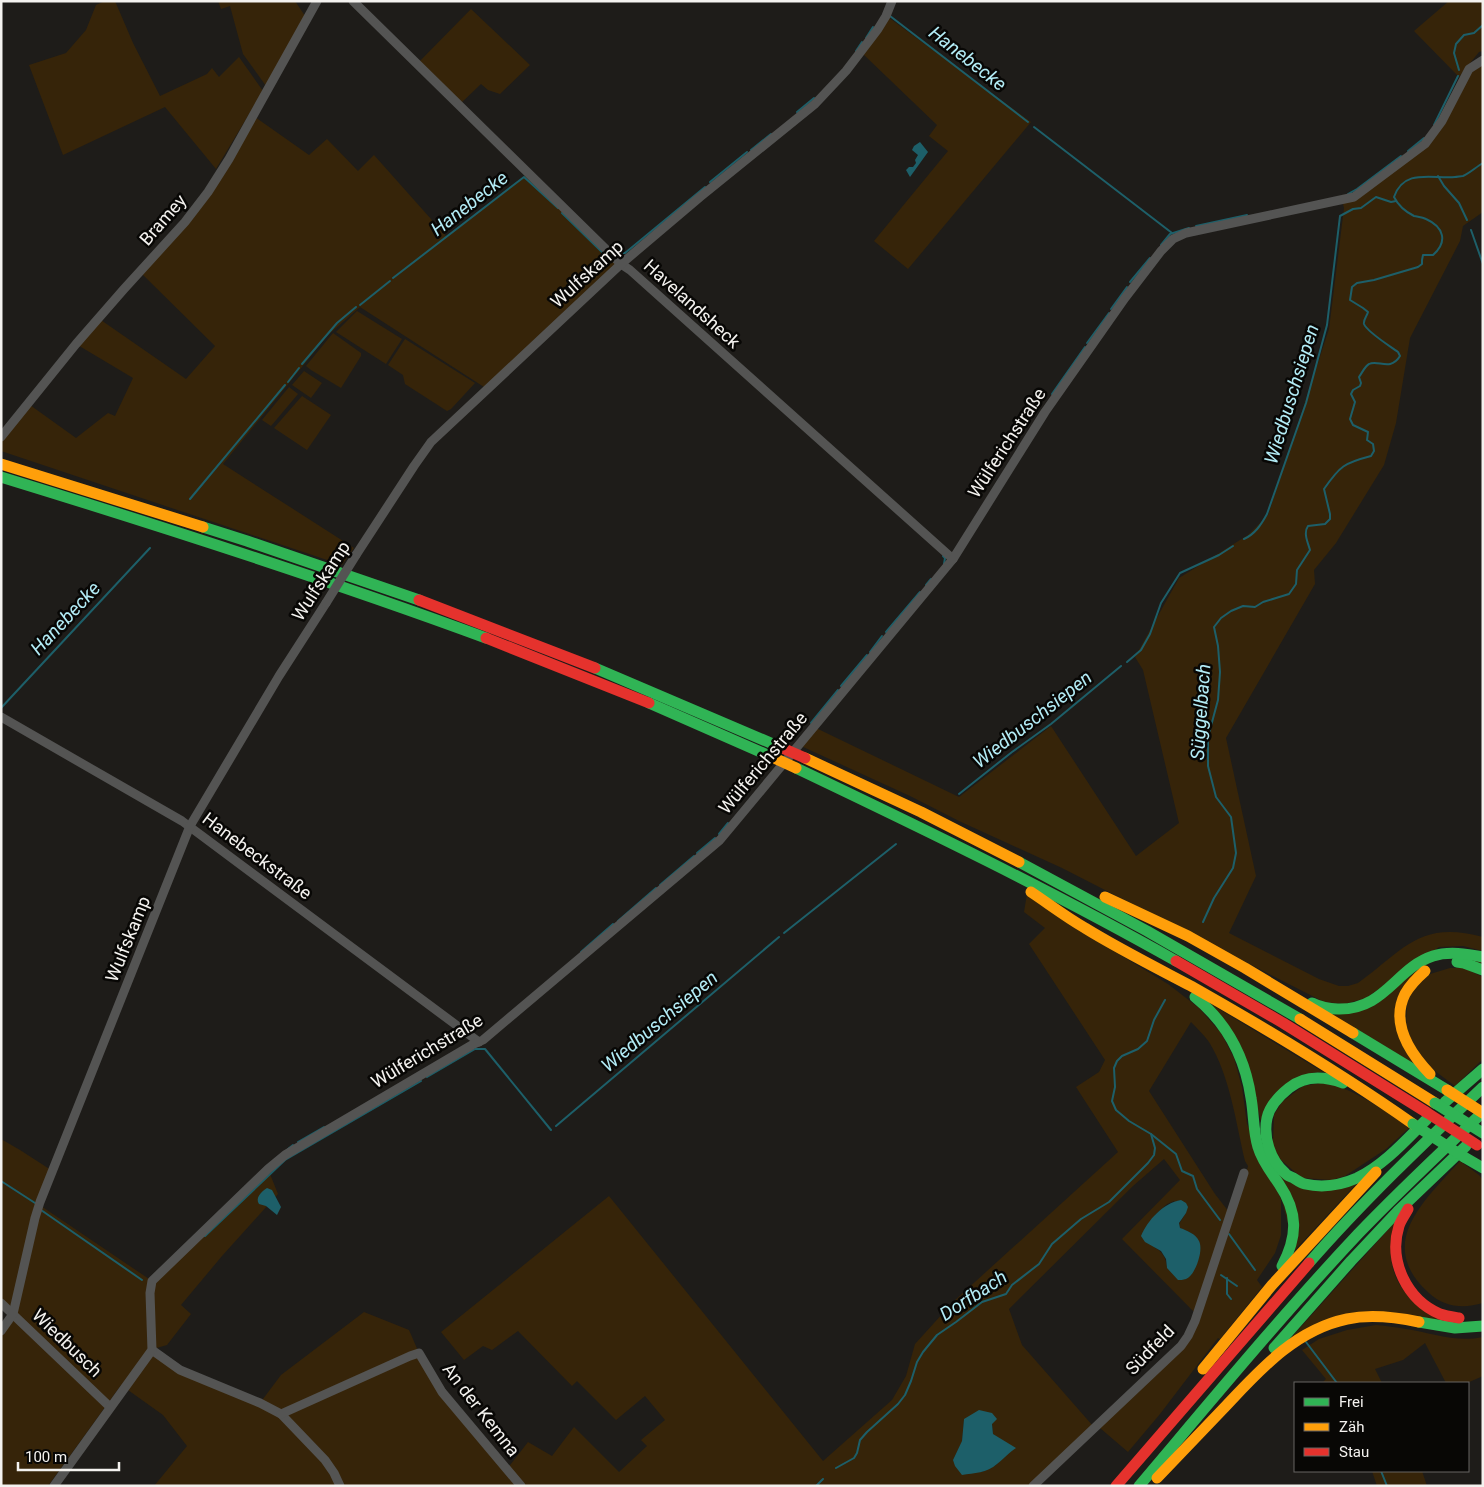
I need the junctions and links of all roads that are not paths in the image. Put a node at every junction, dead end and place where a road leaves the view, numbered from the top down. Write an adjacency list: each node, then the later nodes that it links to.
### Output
1 (317, 1): 6 (street, Bramey)
2 (353, 1): 5 (street, Havelandsheck)
3 (892, 1): 5 (street, Wulfskamp)
4 (1483, 60): 9 (street, Wülferichstraße)
5 (621, 264): 9 (street, Havelandsheck); 11 (street, Wulfskamp, bridge)
6 (1, 437)
7 (1, 464): 12 (highway, bridge)
8 (1, 477): 13 (highway, bridge)
9 (953, 559): 18 (street, Wülferichstraße)
10 (1, 717): 11 (street, Hanebeckstraße)
11 (190, 826): 18 (street, Hanebeckstraße); 35 (street, Wulfskamp)
12 (978, 840): 16 (highway); 27 (highway, bridge)
13 (976, 855): 15 (highway); 29 (highway, bridge)
14 (1483, 957): 16 (highway)
15 (1153, 967): 25 (highway); 33 (highway)
16 (1245, 968): 23 (highway)
17 (1483, 970): 23 (highway)
18 (479, 1042): 39 (street, Wülferichstraße)
19 (1483, 1065): 21 (highway)
20 (1483, 1069): 21 (highway)
21 (1470, 1079): 28 (highway)
22 (1483, 1087): 43 (highway)
23 (1447, 1090): 24 (highway, bridge)
24 (1483, 1113): 49 (highway)
25 (1413, 1124): 28 (highway); 30 (highway, bridge)
26 (1483, 1129): 32 (highway)
27 (1483, 1134)
28 (1398, 1146): 33 (highway)
29 (1480, 1147)
30 (1480, 1168)
31 (1244, 1173): 47 (street, Südfeld)
32 (1430, 1180): 36 (highway); 40 (highway)
33 (1272, 1285): 43 (highway)
34 (1, 1303): 35 (street, Wiedbusch)
35 (13, 1314): 38 (street, Wulfskamp); 41 (street, Wiedbusch)
36 (1483, 1316)
37 (1483, 1326): 40 (highway)
38 (1, 1331)
39 (152, 1350): 41 (street); 42 (street)
40 (1255, 1373): 50 (highway)
41 (110, 1407): 44 (street)
42 (280, 1414): 45 (street); 46 (street, An der Kemna)
43 (1126, 1475): 48 (highway)
44 (54, 1486)
45 (340, 1486)
46 (521, 1486)
47 (1033, 1486)
48 (1116, 1486)
49 (1138, 1486)
50 (1149, 1486)

